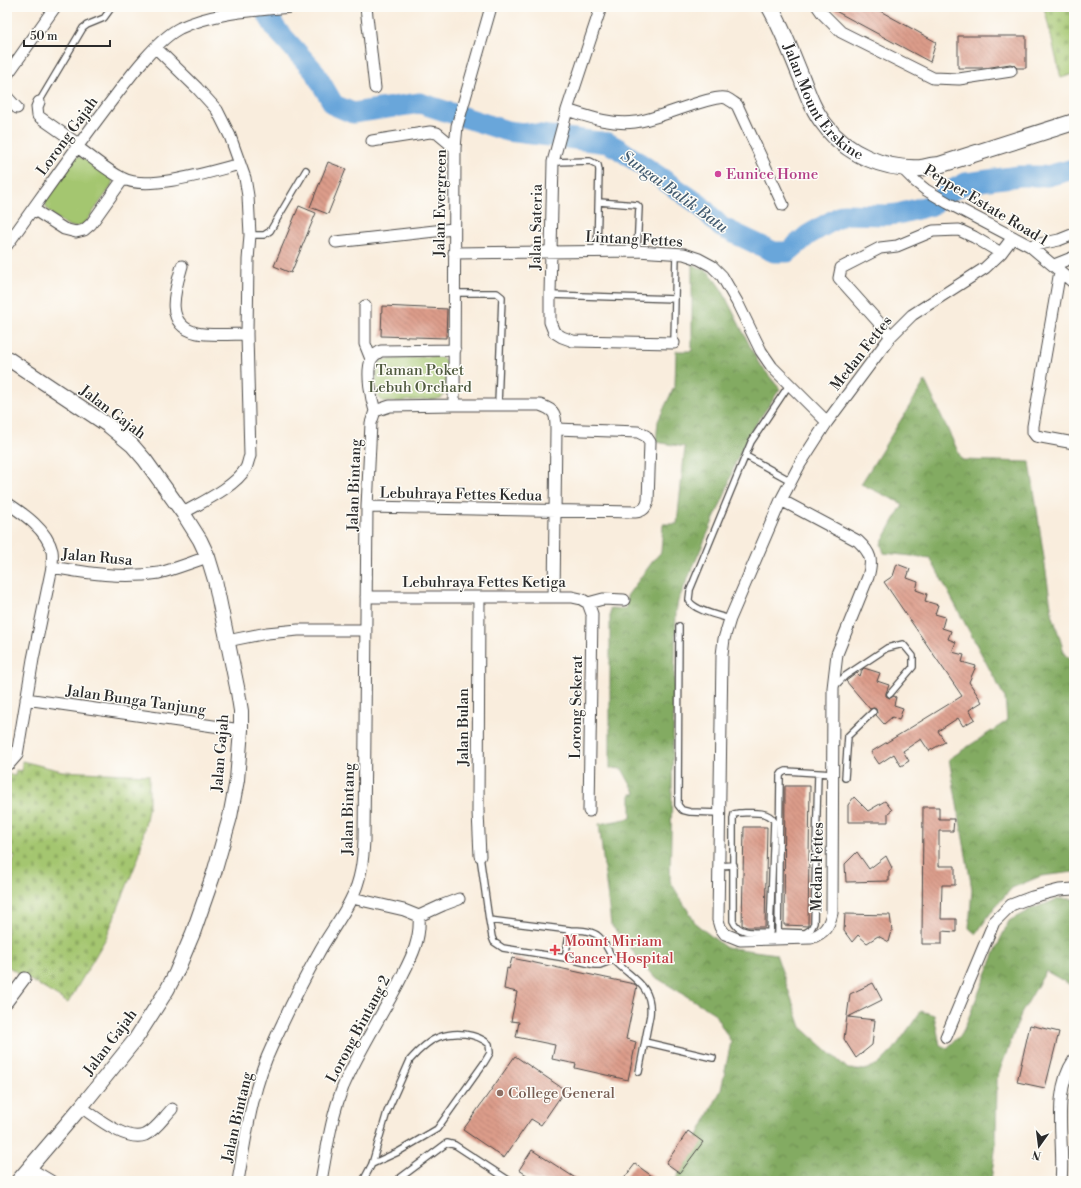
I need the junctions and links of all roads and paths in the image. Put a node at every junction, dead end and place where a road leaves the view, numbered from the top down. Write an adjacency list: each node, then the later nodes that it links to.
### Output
1 (56, 7): 12 (street)
2 (112, 7): 15 (lane)
3 (286, 7): 9 (street, Lorong Gajah)
4 (366, 7): 13 (street)
5 (491, 7): 21 (street, Jalan Evergreen)
6 (601, 7): 17 (street, Jalan Sateria)
7 (770, 7): 24 (main road, Jalan Mount Erskine)
8 (818, 7): 11 (street)
9 (254, 9): 10 (street, Lorong Gajah)
10 (156, 48): 20 (street, Lorong Gajah); 23 (street)
11 (1011, 72)
12 (7, 75)
13 (375, 88)
14 (7, 98): 16 (street)
15 (39, 102): 20 (street)
16 (17, 108)
17 (566, 110): 22 (street, Jalan Sateria); 28 (street)
18 (1074, 122): 24 (main road, Jalan Mount Erskine)
19 (372, 141): 21 (street)
20 (77, 145): 26 (street); 29 (street, Lorong Gajah)
21 (455, 148): 30 (street, Jalan Evergreen)
22 (553, 162): 27 (lane); 39 (street, Jalan Sateria)
23 (240, 164): 26 (street); 32 (street)
24 (901, 167): 33 (street, Pepper Estate Road 1)
25 (306, 170): 32 (lane)
26 (124, 179): 29 (street)
27 (599, 202): 37 (lane); 38 (lane)
28 (783, 206)
29 (33, 209): 35 (street, Lorong Gajah)
30 (453, 229): 34 (street); 40 (street, Jalan Evergreen)
31 (1074, 234): 36 (street)
32 (250, 235): 51 (street)
33 (1013, 237): 36 (street, Pepper Estate Road 1); 42 (street, Medan Fettes)
34 (336, 242)
35 (7, 245)
36 (1030, 246): 45 (street, Pepper Estate Road 1)
37 (597, 251): 38 (street, Lintang Fettes); 39 (street, Lintang Fettes)
38 (638, 251): 41 (street, Lintang Fettes)
39 (551, 252): 40 (street, Lintang Fettes); 48 (street, Jalan Sateria)
40 (454, 253): 47 (street, Jalan Evergreen)
41 (676, 253): 49 (lane); 57 (street, Lintang Fettes)
42 (1001, 253): 52 (street, Medan Fettes); 52 (street)
43 (1074, 257): 45 (street)
44 (182, 266): 51 (street)
45 (1057, 268): 46 (street, Pepper Estate Road 1); 63 (street)
46 (1074, 283)
47 (454, 294): 54 (street, Jalan Evergreen); 59 (lane)
48 (550, 295): 49 (lane); 53 (street, Jalan Sateria)
49 (675, 299): 53 (lane)
50 (365, 306): 56 (street)
51 (247, 334): 70 (street)
52 (891, 336): 61 (street, Medan Fettes)
53 (674, 343)
54 (454, 350): 56 (street); 58 (street, Jalan Evergreen)
55 (7, 358): 70 (street, Jalan Gajah)
56 (371, 359): 60 (street)
57 (789, 386): 61 (street, Lintang Fettes); 64 (lane)
58 (454, 405): 59 (street); 60 (street)
59 (498, 405): 62 (street)
60 (375, 411): 68 (street, Jalan Bintang)
61 (827, 422): 65 (street, Medan Fettes)
62 (556, 429): 69 (street); 69 (street, Lebuhraya Fettes Kedua)
63 (1074, 443)
64 (746, 456): 65 (lane); 78 (lane)
65 (791, 481): 66 (street, Medan Fettes)
66 (781, 500): 78 (street, Medan Fettes); 82 (street, Medan Fettes)
67 (7, 503): 72 (street)
68 (367, 507): 69 (street, Lebuhraya Fettes Kedua); 73 (street, Jalan Bintang)
69 (555, 511): 75 (street)
70 (183, 513): 71 (street, Jalan Gajah)
71 (208, 557): 72 (street, Jalan Rusa); 81 (street, Jalan Gajah)
72 (52, 567): 84 (street)
73 (366, 597): 74 (street, Lebuhraya Fettes Ketiga); 80 (street, Jalan Bintang)
74 (479, 597): 75 (street, Lebuhraya Fettes Ketiga); 93 (street, Jalan Bulan)
75 (554, 597): 77 (street, Lebuhraya Fettes Ketiga)
76 (624, 600): 77 (street, Lebuhraya Fettes Ketiga)
77 (588, 603): 91 (street, Lorong Sekerat)
78 (730, 619): 92 (street, Medan Fettes)
79 (679, 626): 92 (lane)
80 (365, 630): 81 (street); 97 (street, Jalan Bintang)
81 (227, 642): 86 (street, Jalan Gajah)
82 (833, 688): 83 (lane); 89 (street, Medan Fettes)
83 (890, 694)
84 (26, 699): 86 (street, Jalan Bunga Tanjung); 87 (street)
85 (873, 712): 90 (lane)
86 (242, 730): 112 (street, Jalan Gajah)
87 (7, 764)
88 (818, 774): 89 (lane); 102 (lane); 102 (lane)
89 (833, 774): 102 (street, Medan Fettes)
90 (844, 778)
91 (589, 811)
92 (719, 813): 95 (street, Medan Fettes)
93 (480, 856): 100 (lane)
94 (734, 865): 94 (lane); 95 (lane)
95 (718, 866): 102 (street, Medan Fettes)
96 (1074, 889): 107 (street)
97 (352, 898): 99 (street); 118 (street, Jalan Bintang)
98 (459, 899): 99 (street)
99 (419, 916): 119 (street, Lorong Bintang 2)
100 (488, 920): 101 (lane); 103 (lane)
101 (570, 930): 103 (lane); 104 (lane)
102 (778, 936)
103 (565, 958): 104 (lane)
104 (613, 960): 108 (lane)
105 (25, 978): 106 (street)
106 (7, 1002)
107 (946, 1037)
108 (645, 1042): 109 (lane); 111 (lane)
109 (713, 1058)
110 (1074, 1060): 123 (street)
111 (638, 1072)
112 (81, 1107): 113 (street); 115 (street, Jalan Gajah)
113 (172, 1108)
114 (372, 1164): 114 (lane); 120 (lane)
115 (29, 1168): 116 (street, Jalan Gajah); 117 (street)
116 (18, 1181)
117 (51, 1181)
118 (238, 1181)
119 (321, 1181)
120 (363, 1181)
121 (396, 1181): 122 (lane)
122 (510, 1181)
123 (1061, 1181)

